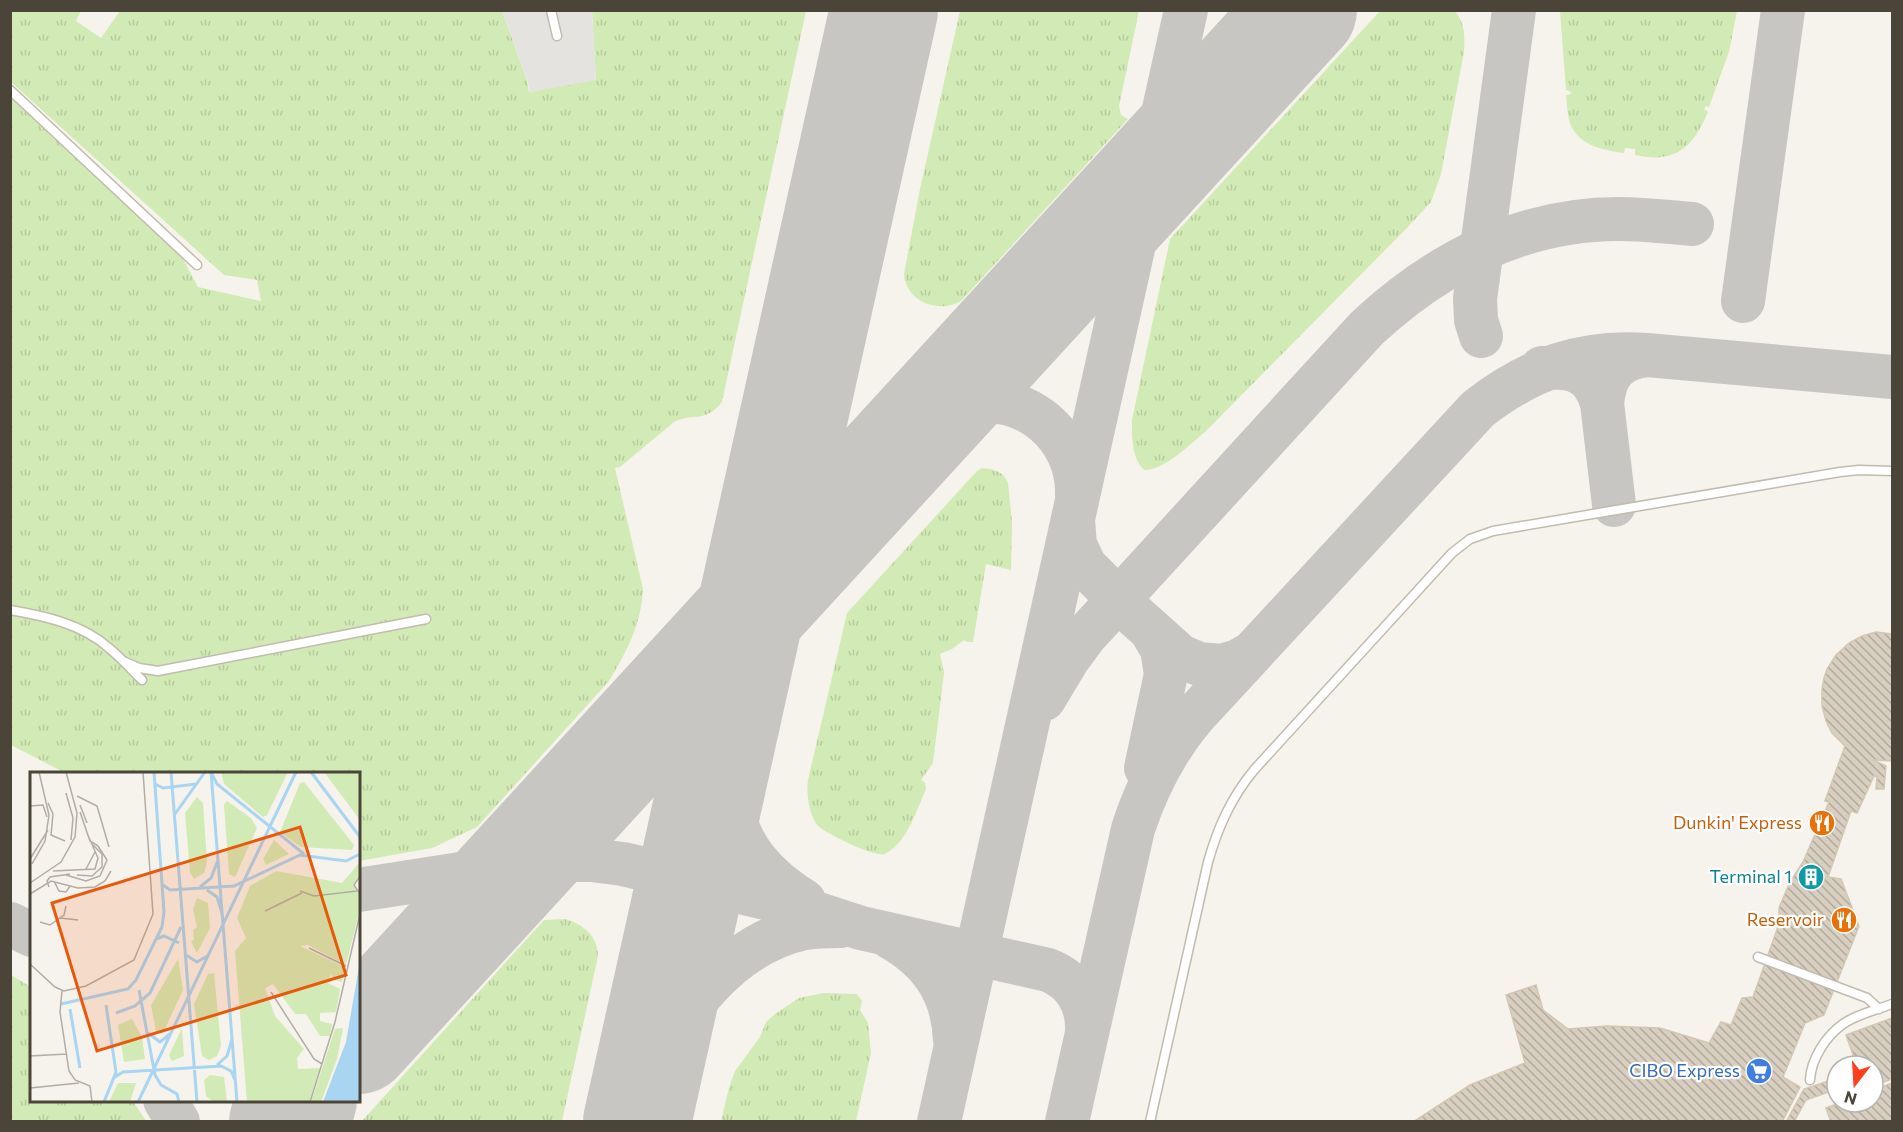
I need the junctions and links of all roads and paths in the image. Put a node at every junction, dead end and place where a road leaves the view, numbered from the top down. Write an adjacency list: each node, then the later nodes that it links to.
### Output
1 (551, 10): 2 (lane)
2 (557, 36)
3 (10, 90): 4 (lane)
4 (197, 265)
5 (1893, 471): 14 (lane)
6 (10, 610): 8 (lane)
7 (426, 619): 8 (lane)
8 (123, 661): 9 (lane)
9 (142, 680)
10 (1758, 957): 12 (lane)
11 (1893, 1004): 12 (lane)
12 (1879, 1009): 13 (lane)
13 (1810, 1080)
14 (1150, 1122)

